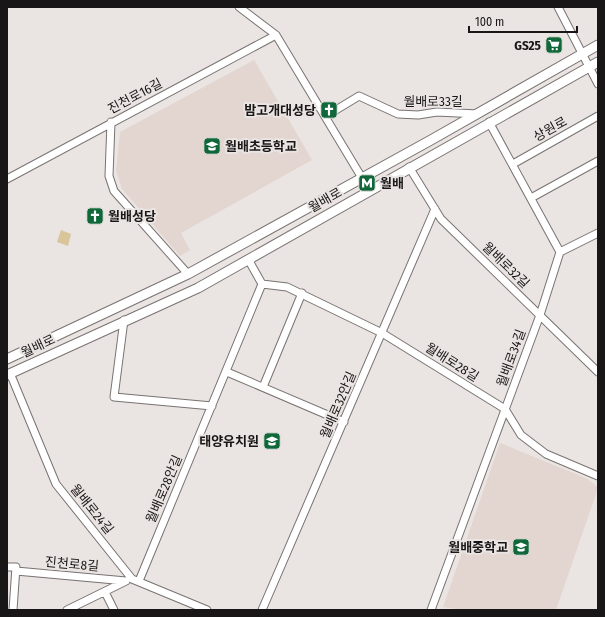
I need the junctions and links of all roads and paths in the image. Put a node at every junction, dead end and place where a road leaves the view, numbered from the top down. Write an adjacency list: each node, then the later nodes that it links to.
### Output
1 (239, 7): 3 (street)
2 (558, 7): 5 (street)
3 (276, 35): 10 (street); 12 (street, 진천로16길)
4 (598, 45): 5 (main road, 월배로)
5 (582, 54): 7 (street); 9 (main road, 월배로)
6 (598, 62): 7 (main road, 월배로)
7 (589, 67): 8 (street); 13 (main road, 월배로)
8 (598, 84)
9 (478, 114): 10 (street, 월배로33길); 17 (main road, 월배로)
10 (326, 116): 17 (street)
11 (598, 116): 15 (street, 상원로)
12 (111, 122): 18 (street, 진천로16길); 24 (street)
13 (489, 122): 15 (street); 16 (main road, 월배로)
14 (598, 161): 19 (street)
15 (513, 164): 19 (street)
16 (409, 167): 20 (street, 월배로32길); 23 (main road, 월배로)
17 (362, 178): 24 (main road, 월배로)
18 (7, 180)
19 (531, 198): 22 (street)
20 (435, 209): 27 (street, 월배로32길); 29 (street, 월배로32안길)
21 (598, 233): 22 (street)
22 (560, 252): 27 (street, 월배로34길)
23 (248, 259): 25 (street); 28 (main road, 월배로)
24 (188, 274): 30 (main road, 월배로)
25 (262, 284): 26 (street, 월배로28길); 31 (street, 월배로28안길)
26 (302, 293): 29 (street, 월배로28길); 34 (street)
27 (540, 315): 32 (street, 월배로32길); 36 (street, 월배로34길)
28 (124, 320): 33 (main road, 월배로); 35 (street)
29 (382, 333): 36 (street, 월배로28길); 37 (street, 월배로32안길)
30 (7, 359)
31 (227, 372): 34 (street); 35 (street, 월배로28안길)
32 (598, 372)
33 (9, 374): 41 (street, 월배로24길)
34 (263, 387): 37 (street)
35 (212, 406): 41 (street, 월배로28안길)
36 (505, 409): 38 (street, 월배로28길); 48 (street, 월배로34길)
37 (344, 422): 47 (street, 월배로32안길)
38 (598, 476)
39 (7, 567): 40 (street, 진천로8길)
40 (16, 569): 41 (street, 진천로8길); 43 (street)
41 (132, 580): 42 (street, 진천로8길); 46 (street, 월배로24길)
42 (105, 592): 44 (street, 진천로8길); 45 (street)
43 (13, 610)
44 (67, 610)
45 (114, 610)
46 (207, 610)
47 (262, 610)
48 (431, 610)

